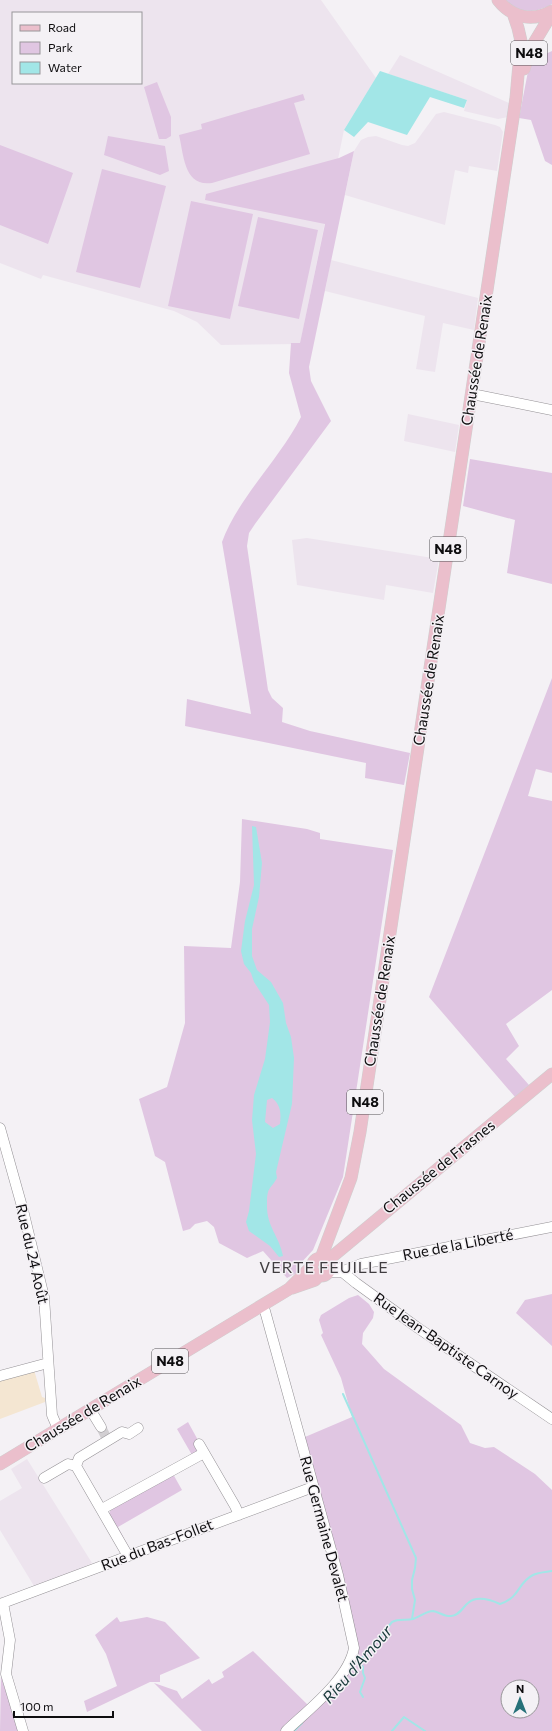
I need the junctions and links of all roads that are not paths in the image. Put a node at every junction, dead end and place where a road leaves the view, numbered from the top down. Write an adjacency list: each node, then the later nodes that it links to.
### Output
1 (498, 0): 3 (main road)
2 (552, 12): 3 (main road); 4 (main road, Chaussée de Renaix / N48)
3 (513, 13): 4 (main road, Chaussée de Renaix / N48)
4 (516, 98): 5 (main road, Chaussée de Renaix / N48)
5 (472, 394): 6 (street); 9 (main road, Chaussée de Renaix / N48)
6 (552, 410)
7 (552, 1074): 11 (main road, Chaussée de Frasnes)
8 (0, 1128): 15 (street, Rue du 24 Août)
9 (334, 1227): 11 (main road); 12 (main road, Chaussée de Renaix / N48)
10 (552, 1227): 13 (street, Rue de la Liberté)
11 (360, 1232): 12 (main road, Chaussée de Frasnes)
12 (323, 1266): 13 (street); 14 (main road, Chaussée de Renaix / N48)
13 (341, 1272): 18 (street, Rue Jean-Baptiste Carnoy)
14 (262, 1306): 17 (main road, Chaussée de Renaix / N48); 25 (street, Rue Germaine Devalet)
15 (48, 1363): 16 (street); 20 (street, Rue du 24 Août)
16 (0, 1376)
17 (90, 1410): 19 (street); 20 (main road, Chaussée de Renaix / N48)
18 (552, 1419)
19 (100, 1427)
20 (58, 1428): 22 (main road, Chaussée de Renaix / N48)
21 (138, 1428): 23 (street)
22 (0, 1464)
23 (76, 1466): 24 (street); 26 (street)
24 (44, 1478)
25 (313, 1486): 27 (street, Rue du Bas-Follet); 31 (street, Rue Germaine Devalet)
26 (102, 1509): 27 (street); 28 (street)
27 (239, 1515): 28 (street, Rue du Bas-Follet)
28 (128, 1556): 29 (street, Rue du Bas-Follet)
29 (2, 1604): 30 (street)
30 (23, 1731)
31 (286, 1731)

